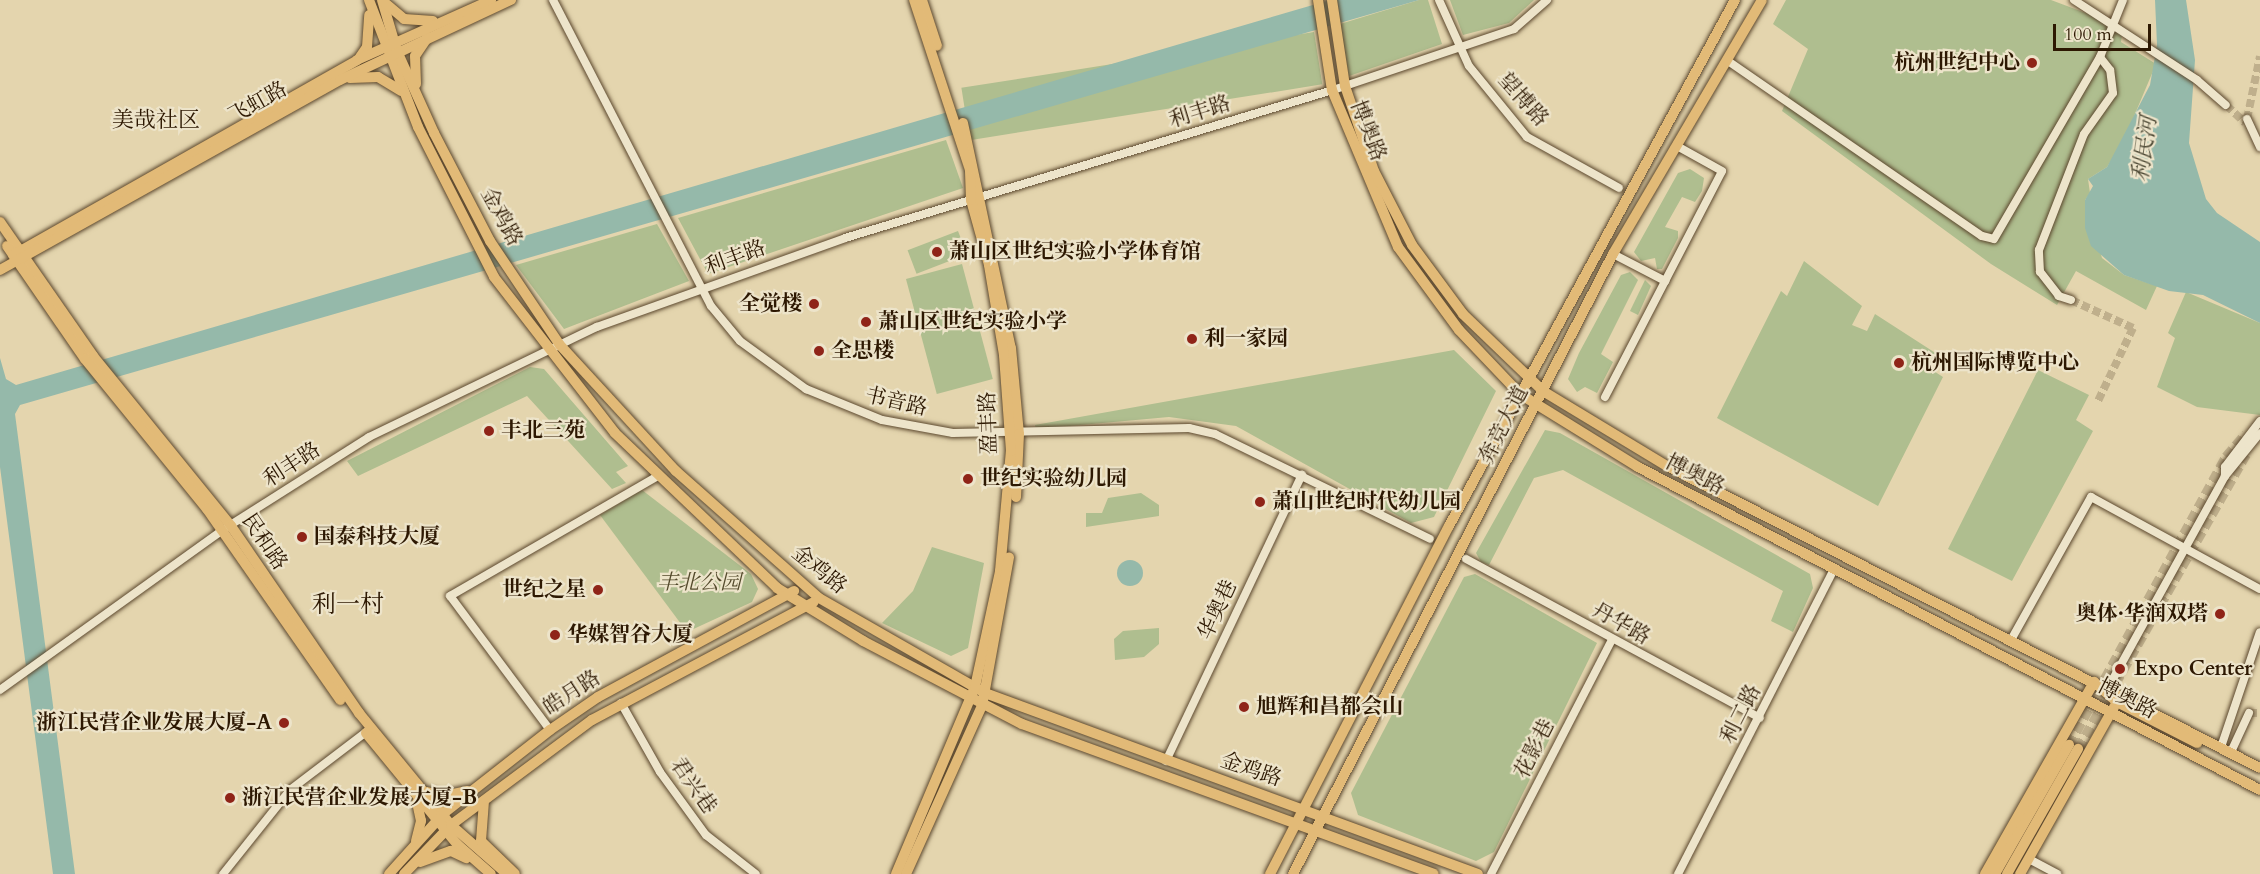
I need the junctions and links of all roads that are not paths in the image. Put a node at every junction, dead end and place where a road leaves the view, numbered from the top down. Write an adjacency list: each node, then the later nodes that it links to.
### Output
1 (369, 0): 19 (main road, 金鸡路); 22 (main road)
2 (383, 0): 16 (main road); 19 (main road, 金鸡路)
3 (491, 0): 16 (main road, 飞虹路)
4 (511, 0): 18 (main road, 飞虹路)
5 (553, 0): 42 (street, 书音路)
6 (914, 0): 34 (main road, 盈丰路)
7 (922, 0): 34 (main road, 盈丰路)
8 (1318, 0): 26 (main road, 博奥路)
9 (1332, 0): 25 (main road, 博奥路)
10 (1547, 0): 20 (street, 利丰路)
11 (1735, 0): 46 (main road, 奔竞大道)
12 (1761, 0): 23 (main road, 奔竞大道)
13 (2074, 0): 17 (street)
14 (2123, 0): 17 (street)
15 (1441, 4): 20 (street, 望博路)
16 (451, 17): 19 (main road, 飞虹路)
17 (2113, 26): 21 (street); 29 (street)
18 (430, 34): 19 (main road, 飞虹路); 28 (main road)
19 (391, 48): 22 (main road, 飞虹路); 24 (main road, 飞虹路); 27 (main road, 金鸡路); 28 (main road, 金鸡路)
20 (1458, 48): 25 (street, 利丰路); 33 (street, 望博路)
21 (2100, 57): 23 (street); 43 (street)
22 (357, 60): 38 (main road, 飞虹路)
23 (1728, 61): 31 (main road, 奔竞大道)
24 (340, 80): 27 (main road); 38 (main road, 飞虹路)
25 (1345, 86): 26 (street, 利丰路); 46 (main road, 博奥路)
26 (1332, 90): 34 (street, 利丰路); 48 (main road, 博奥路)
27 (407, 100): 45 (main road, 金鸡路)
28 (421, 104): 44 (main road, 金鸡路)
29 (2226, 105)
30 (2247, 123): 32 (street)
31 (1677, 146): 37 (main road, 奔竞大道); 41 (street)
32 (2260, 147)
33 (1619, 189)
34 (975, 199): 42 (street, 利丰路); 54 (main road, 盈丰路)
35 (0, 222): 38 (main road, 民和路)
36 (0, 235): 38 (main road, 民和路)
37 (1613, 254): 41 (street); 47 (main road, 奔竞大道)
38 (18, 256): 39 (main road, 飞虹路); 40 (main road, 飞虹路); 59 (main road, 民和路); 59 (main road, 民和路)
39 (0, 263)
40 (0, 270)
41 (1665, 281): 49 (street)
42 (704, 289): 44 (street, 利丰路); 54 (street, 书音路)
43 (2071, 300)
44 (560, 345): 45 (street, 利丰路); 64 (main road, 金鸡路)
45 (548, 351): 57 (main road, 金鸡路); 59 (street, 利丰路)
46 (1528, 378): 47 (main road, 博奥路); 48 (main road, 奔竞大道)
47 (1543, 391): 50 (main road, 奔竞大道); 71 (main road, 博奥路)
48 (1520, 394): 50 (main road, 博奥路); 97 (main road, 奔竞大道)
49 (1605, 397)
50 (1537, 406): 63 (main road, 博奥路); 99 (main road, 奔竞大道)
51 (2260, 421): 58 (street)
52 (2260, 427): 55 (street)
53 (2260, 433): 58 (street)
54 (1015, 434): 56 (street, 书音路); 75 (main road, 盈丰路)
55 (2239, 453)
56 (1302, 475): 60 (street, 书音路); 88 (street, 华奥巷)
57 (658, 476): 66 (main road, 金鸡路); 84 (street)
58 (2225, 476): 61 (street)
59 (226, 528): 74 (street, 利丰路); 85 (main road, 民和路); 93 (main road, 民和路)
60 (1430, 539)
61 (2184, 549): 65 (street); 71 (street); 73 (street)
62 (1466, 559): 70 (street, 丹华路)
63 (1834, 569): 76 (main road, 博奥路); 83 (street, 利二路)
64 (804, 584): 66 (main road, 皓月路); 67 (main road, 金鸡路)
65 (2260, 589)
66 (790, 594): 68 (main road, 金鸡路); 84 (main road, 皓月路)
67 (819, 598): 68 (main road, 皓月路); 75 (main road, 金鸡路)
68 (810, 605): 78 (main road, 金鸡路); 79 (main road, 皓月路)
69 (2260, 633): 86 (street)
70 (1612, 640): 83 (street, 丹华路); 119 (street, 花影巷)
71 (2011, 640): 72 (main road, 博奥路)
72 (2094, 682): 73 (main road, 博奥路); 76 (main road); 77 (main road)
73 (2108, 688): 77 (main road, 博奥路)
74 (0, 690)
75 (980, 690): 78 (main road, 盈丰路); 80 (main road, 盈丰路); 88 (main road, 金鸡路)
76 (2084, 699): 81 (main road, 博奥路); 121 (main road)
77 (2120, 699): 81 (main road); 86 (main road, 博奥路); 90 (main road)
78 (971, 700): 80 (main road, 金鸡路); 113 (main road, 盈丰路)
79 (621, 703): 96 (main road, 皓月路); 112 (street, 君兴巷)
80 (982, 706): 100 (main road, 金鸡路); 114 (main road, 盈丰路)
81 (2110, 713): 87 (main road, 博奥路); 104 (main road)
82 (2249, 713): 86 (street)
83 (1760, 718): 120 (street, 利二路)
84 (550, 730): 94 (main road, 皓月路)
85 (366, 732): 92 (main road, 民和路); 106 (street)
86 (2226, 750): 89 (main road, 博奥路)
87 (2191, 754): 91 (main road); 95 (main road, 博奥路)
88 (1166, 761): 97 (main road, 金鸡路)
89 (2260, 768)
90 (2260, 776)
91 (2260, 782)
92 (408, 786): 98 (main road, 民和路); 103 (main road)
93 (420, 786): 94 (main road); 98 (main road, 民和路)
94 (473, 788): 98 (main road, 皓月路)
95 (2260, 790)
96 (484, 801): 101 (main road, 皓月路); 111 (main road)
97 (1303, 809): 99 (main road, 金鸡路); 100 (main road, 奔竞大道)
98 (441, 817): 101 (main road, 民和路); 103 (main road, 皓月路)
99 (1321, 817): 102 (main road, 奔竞大道); 118 (main road, 金鸡路)
100 (1296, 822): 102 (main road, 金鸡路); 115 (main road, 奔竞大道)
101 (449, 828): 105 (main road, 皓月路); 109 (main road, 民和路); 110 (main road, 民和路)
102 (1316, 829): 116 (main road, 奔竞大道); 117 (main road, 金鸡路)
103 (415, 844): 107 (main road, 皓月路)
104 (2029, 859): 124 (main road); 125 (street)
105 (408, 870): 108 (main road)
106 (223, 874)
107 (389, 874)
108 (484, 874)
109 (491, 874)
110 (507, 874)
111 (515, 874)
112 (756, 874)
113 (897, 874)
114 (906, 874)
115 (1270, 874)
116 (1293, 874)
117 (1434, 874)
118 (1479, 874)
119 (1491, 874)
120 (1678, 874)
121 (1985, 874)
122 (1995, 874): 123 (main road)
123 (2007, 874)
124 (2020, 874)
125 (2057, 874)

